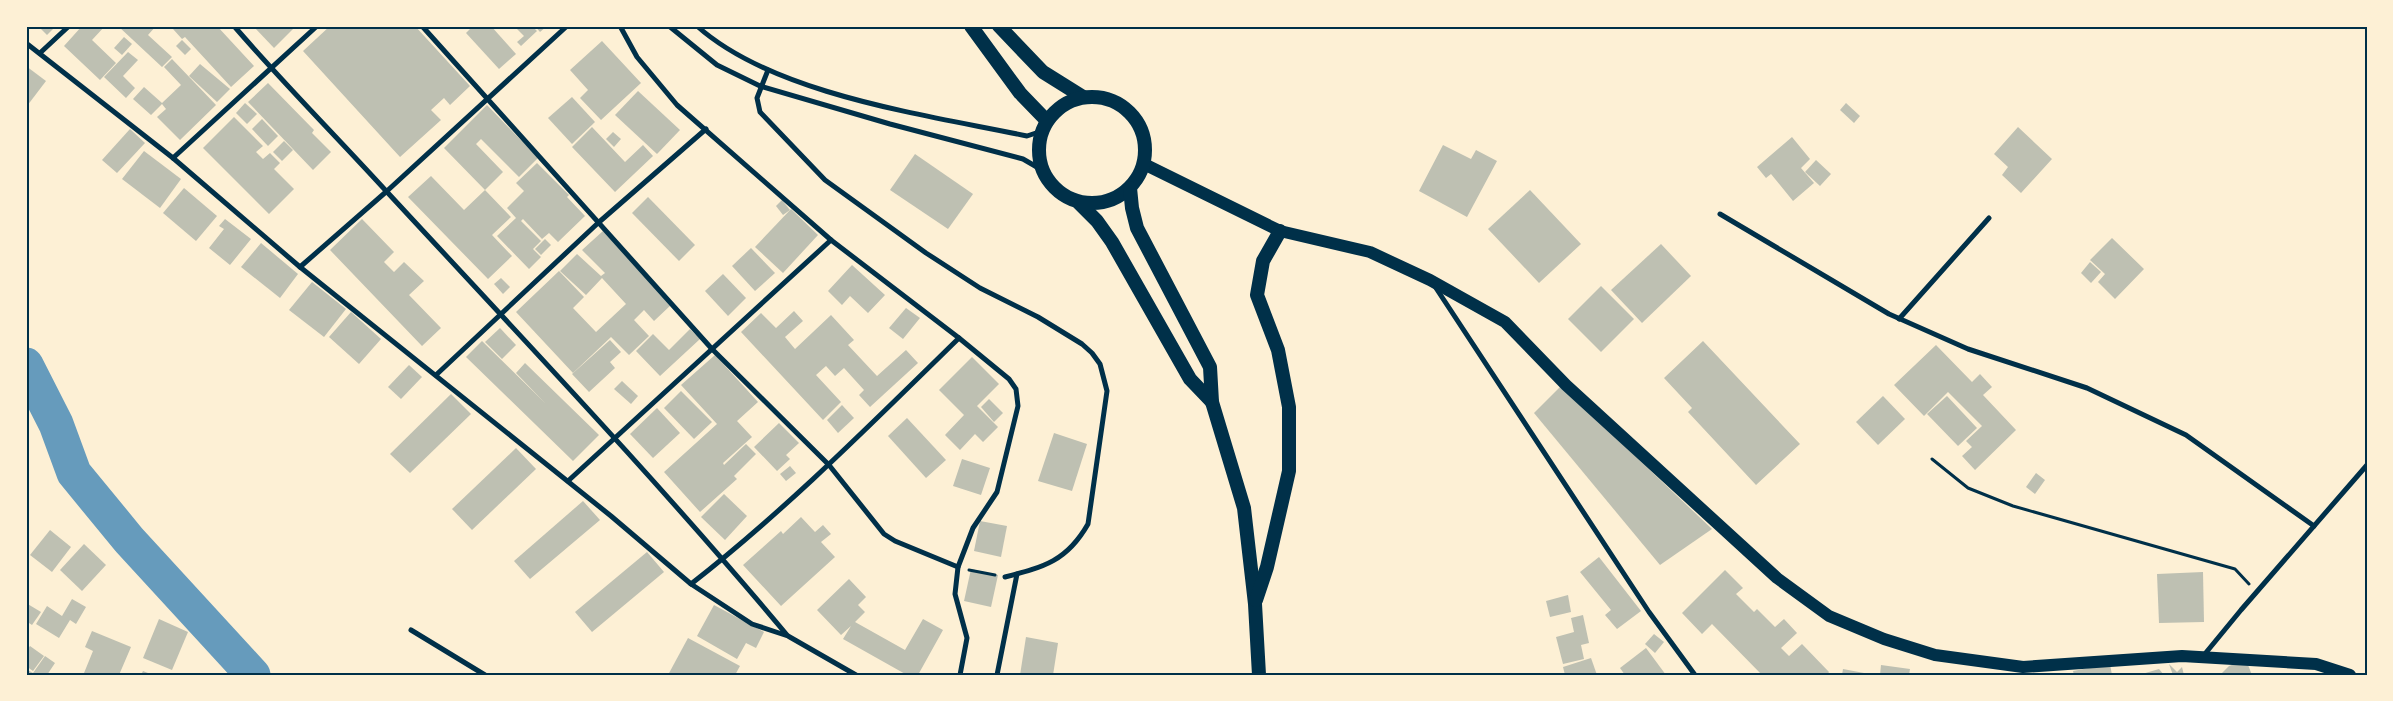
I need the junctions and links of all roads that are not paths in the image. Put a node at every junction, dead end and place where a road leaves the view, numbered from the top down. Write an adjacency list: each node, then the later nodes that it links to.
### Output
1 (69, 26): 12 (street)
2 (234, 26): 13 (street)
3 (317, 26): 13 (street)
4 (422, 26): 17 (street)
5 (567, 26): 17 (street)
6 (620, 26): 19 (street)
7 (669, 26): 15 (street)
8 (697, 26): 14 (street)
9 (971, 26): 18 (highway)
10 (999, 26): 16 (highway)
11 (26, 43): 12 (street)
12 (40, 53): 20 (street)
13 (271, 69): 20 (street); 24 (street)
14 (768, 70): 15 (street); 18 (street)
15 (760, 86): 22 (street); 46 (street)
16 (1082, 97): 18 (highway); 21 (highway)
17 (488, 99): 24 (street); 28 (street)
18 (1044, 126): 22 (highway)
19 (706, 129): 28 (street); 30 (street)
20 (173, 158): 31 (street)
21 (1144, 164): 23 (highway); 29 (main road)
22 (1042, 170): 25 (highway)
23 (1130, 188): 25 (highway); 38 (highway)
24 (387, 191): 31 (street); 33 (street)
25 (1079, 203): 38 (highway)
26 (1720, 214): 34 (street)
27 (1989, 218): 34 (street)
28 (598, 223): 33 (street); 36 (street)
29 (1280, 231): 32 (main road); 49 (highway)
30 (831, 240): 35 (street); 36 (street)
31 (300, 267): 37 (street)
32 (1430, 280): 52 (main road); 58 (street)
33 (501, 316): 37 (street); 39 (street)
34 (1899, 319): 43 (street)
35 (959, 338): 41 (street); 45 (street)
36 (712, 348): 39 (street); 41 (street)
37 (436, 375): 42 (street)
38 (1212, 402): 49 (highway)
39 (614, 439): 42 (street); 44 (street)
40 (2367, 464): 43 (street)
41 (829, 465): 44 (street); 45 (street)
42 (568, 481): 48 (street)
43 (2314, 526): 52 (street)
44 (723, 559): 48 (street); 51 (street)
45 (958, 568): 55 (street)
46 (1017, 574): 47 (street); 56 (street)
47 (1005, 577)
48 (692, 584): 51 (street)
49 (1255, 604): 57 (highway)
50 (410, 630): 53 (street)
51 (788, 636): 54 (street)
52 (2203, 658): 59 (main road)
53 (485, 675)
54 (856, 675)
55 (960, 675)
56 (997, 675)
57 (1259, 675)
58 (1695, 675)
59 (2350, 675)

